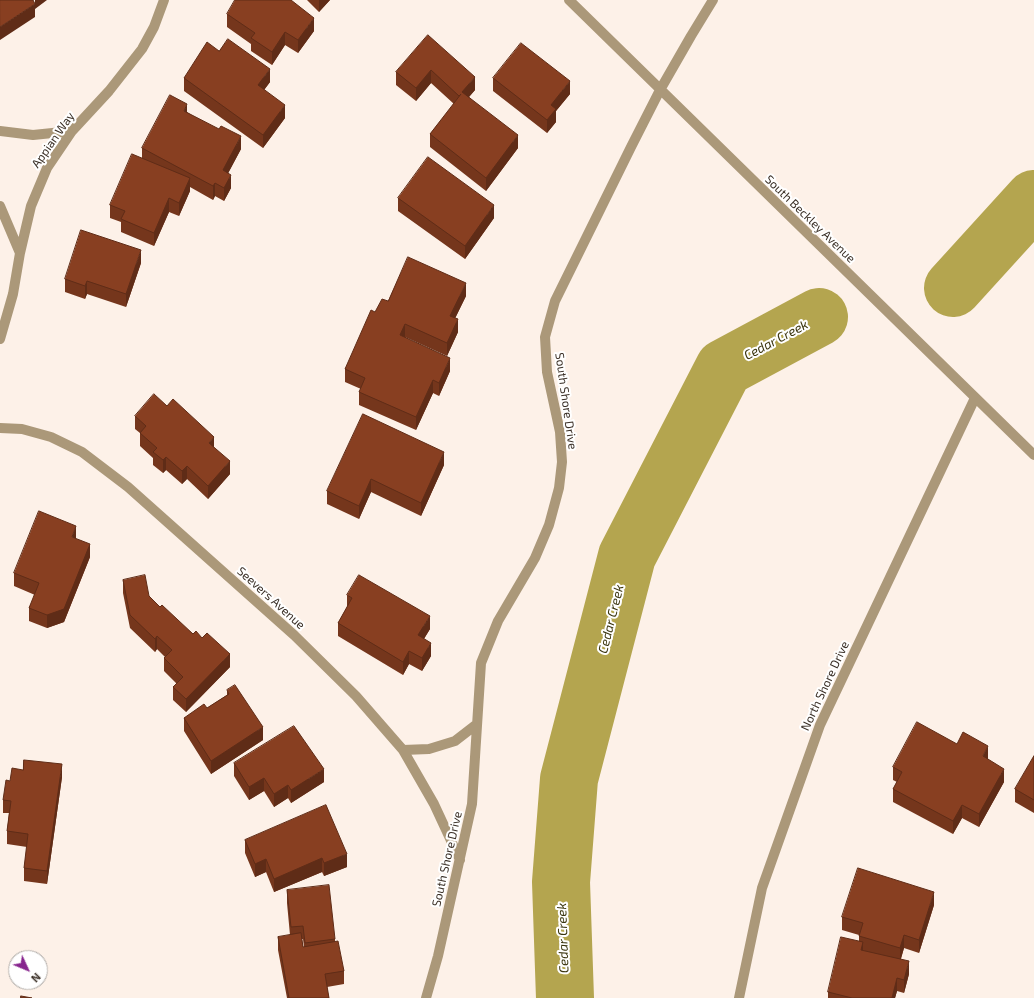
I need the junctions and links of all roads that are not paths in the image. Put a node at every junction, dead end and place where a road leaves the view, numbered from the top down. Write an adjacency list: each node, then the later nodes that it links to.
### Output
1 (164, 0): 6 (street, Appian Way)
2 (569, 0): 4 (street, South Beckley Avenue)
3 (713, 0): 4 (street, South Shore Drive)
4 (660, 90): 10 (street, South Beckley Avenue); 13 (street, South Shore Drive)
5 (0, 131): 6 (street)
6 (72, 131): 8 (street, Appian Way)
7 (0, 206): 8 (street)
8 (20, 253): 9 (street, Appian Way)
9 (0, 339)
10 (975, 398): 12 (street, South Beckley Avenue); 17 (street, North Shore Drive)
11 (0, 428): 14 (street, Seevers Avenue)
12 (1034, 455)
13 (477, 724): 14 (street); 15 (street, South Shore Drive)
14 (403, 750): 15 (street, Seevers Avenue)
15 (460, 860): 16 (street, South Shore Drive)
16 (426, 998)
17 (739, 998)

